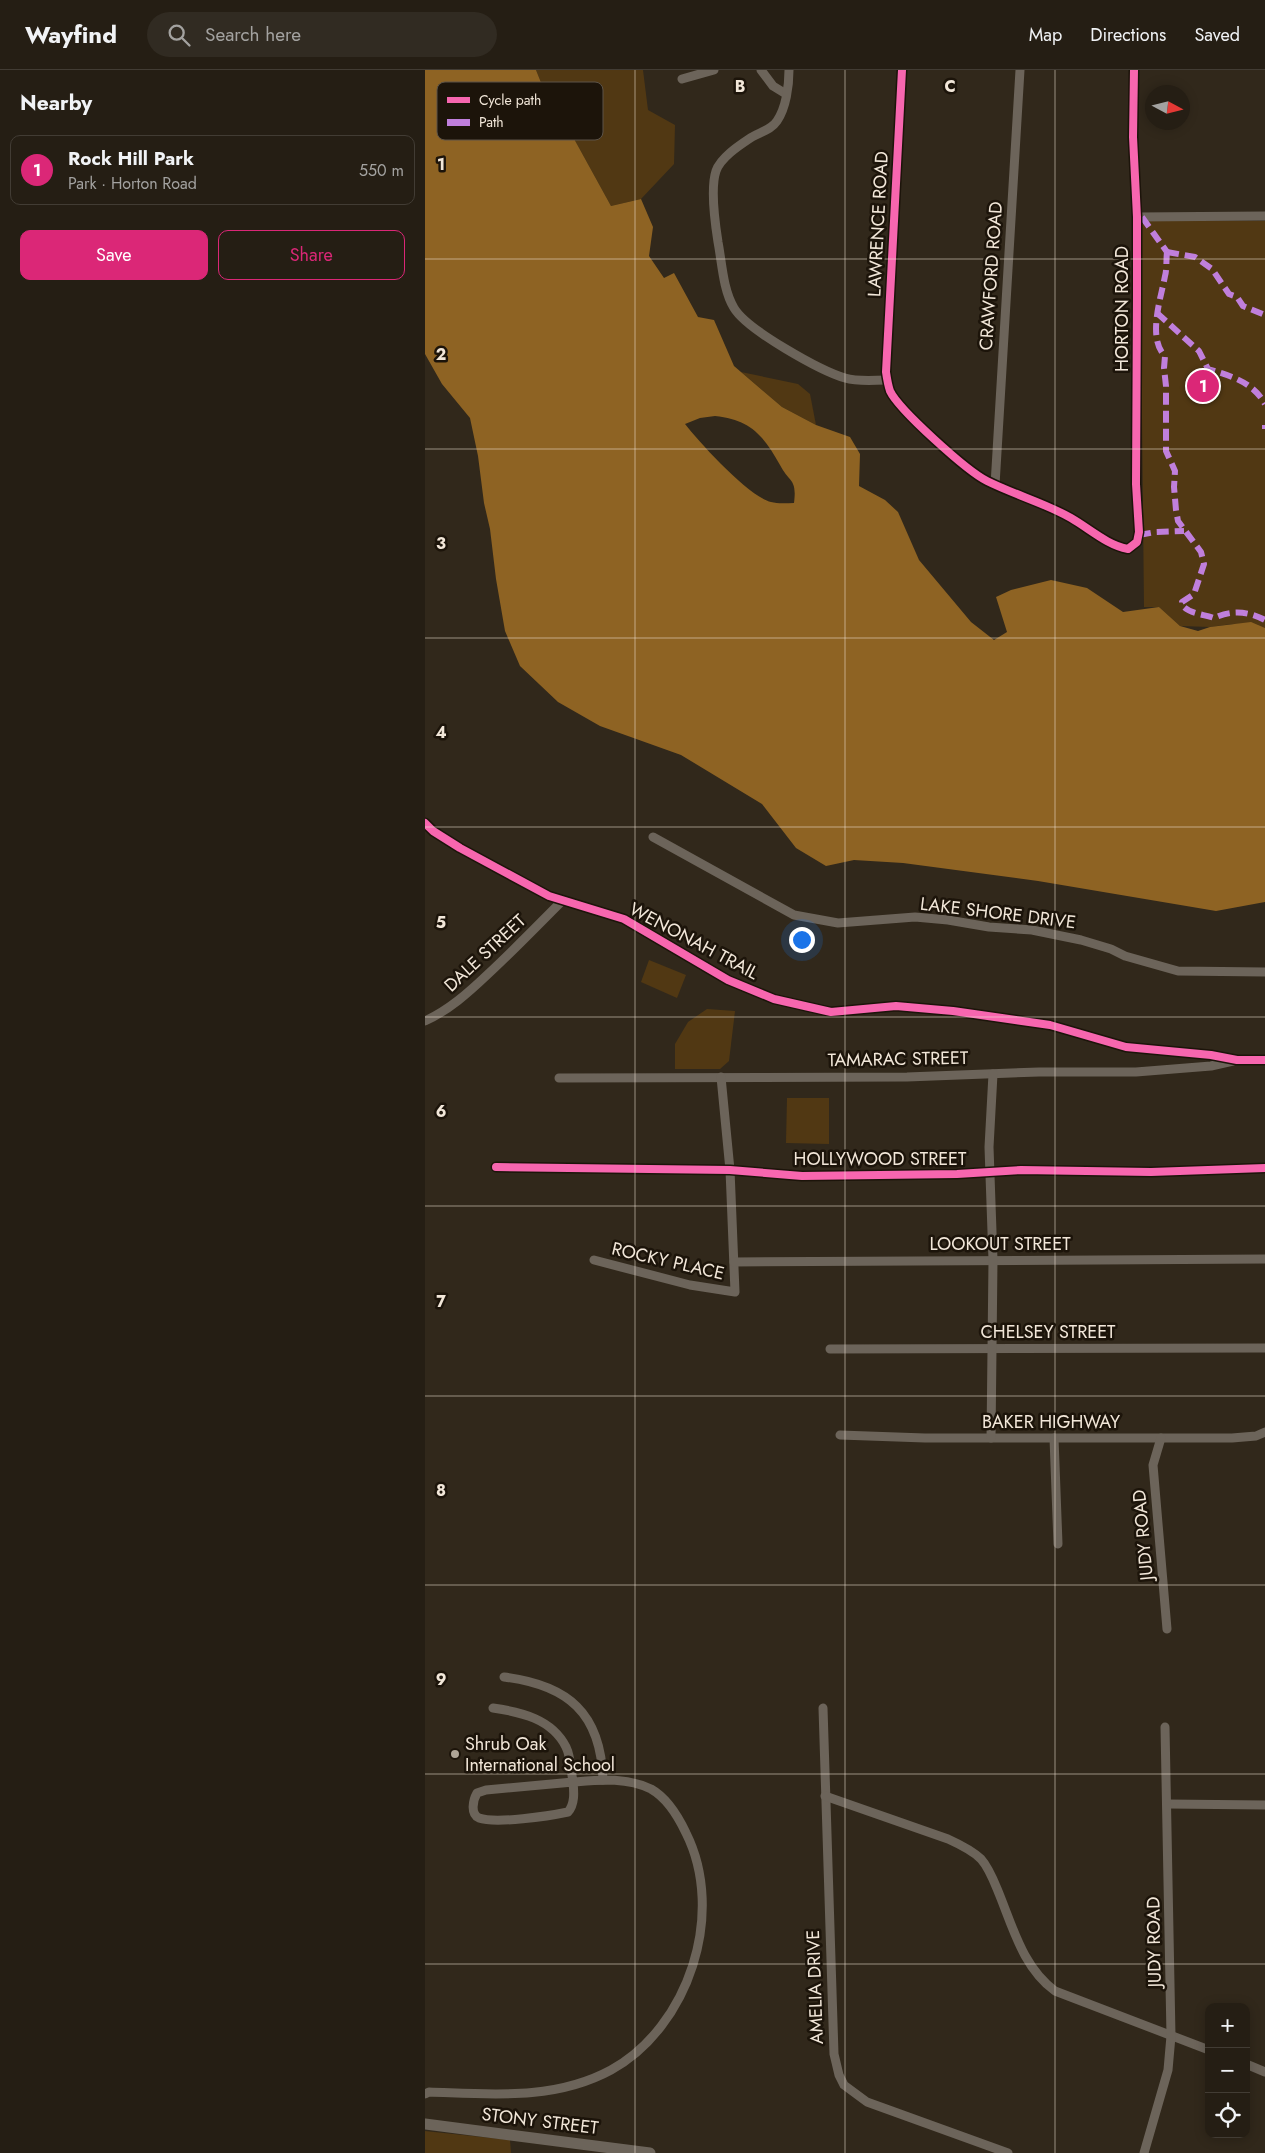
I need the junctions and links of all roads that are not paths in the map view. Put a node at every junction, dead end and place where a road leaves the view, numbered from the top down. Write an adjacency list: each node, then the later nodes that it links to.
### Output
1 (714, 70): 7 (street)
2 (761, 70): 8 (street)
3 (789, 70): 8 (street)
4 (902, 70): 11 (street, LAWRENCE ROAD)
5 (1020, 70): 12 (street, CRAWFORD ROAD)
6 (1134, 70): 10 (street, HORTON ROAD)
7 (682, 79)
8 (786, 94): 11 (street)
9 (1265, 216): 10 (street)
10 (1137, 217): 12 (street, HORTON ROAD)
11 (887, 380): 12 (street)
12 (995, 484)
13 (425, 823): 15 (street, WENONAH TRAIL)
14 (653, 837): 16 (street, LAKE SHORE DRIVE)
15 (562, 901): 17 (street, DALE STREET); 18 (street, WENONAH TRAIL)
16 (1265, 972)
17 (425, 1021)
18 (1237, 1060): 19 (street, WENONAH TRAIL); 20 (street, TAMARAC STREET)
19 (1265, 1060)
20 (993, 1074): 21 (street, TAMARAC STREET); 26 (street)
21 (721, 1077): 22 (street, TAMARAC STREET); 25 (street)
22 (559, 1078)
23 (496, 1168): 25 (street, HOLLYWOOD STREET)
24 (1265, 1168): 26 (street, HOLLYWOOD STREET)
25 (730, 1170): 26 (street, HOLLYWOOD STREET); 30 (street)
26 (990, 1172): 29 (street)
27 (1265, 1259): 29 (street, LOOKOUT STREET)
28 (594, 1260): 30 (street, ROCKY PLACE)
29 (993, 1260): 30 (street, LOOKOUT STREET); 31 (street)
30 (735, 1262)
31 (991, 1348): 32 (street, CHELSEY STREET); 33 (street, CHELSEY STREET); 36 (street)
32 (1265, 1348)
33 (830, 1349)
34 (1264, 1433): 38 (street, BAKER HIGHWAY)
35 (839, 1435): 36 (street, BAKER HIGHWAY)
36 (991, 1438): 37 (street, BAKER HIGHWAY)
37 (1054, 1438): 38 (street, BAKER HIGHWAY); 39 (street)
38 (1161, 1438): 40 (street, JUDY ROAD)
39 (1058, 1544)
40 (1167, 1629)
41 (504, 1677): 45 (street)
42 (493, 1708): 46 (street)
43 (823, 1708): 47 (street, AMELIA DRIVE)
44 (1165, 1728): 48 (street, JUDY ROAD)
45 (603, 1780): 46 (street); 54 (street)
46 (573, 1782): 46 (street)
47 (825, 1796): 50 (street); 57 (street, AMELIA DRIVE)
48 (1168, 1804): 49 (street); 50 (street, JUDY ROAD)
49 (1265, 1804)
50 (1171, 2036): 51 (street); 58 (street, JUDY ROAD)
51 (1205, 2049)
52 (1250, 2066): 53 (street)
53 (1265, 2072)
54 (425, 2094)
55 (425, 2124): 56 (street, STONY STREET)
56 (650, 2153)
57 (1008, 2153)
58 (1144, 2153)

